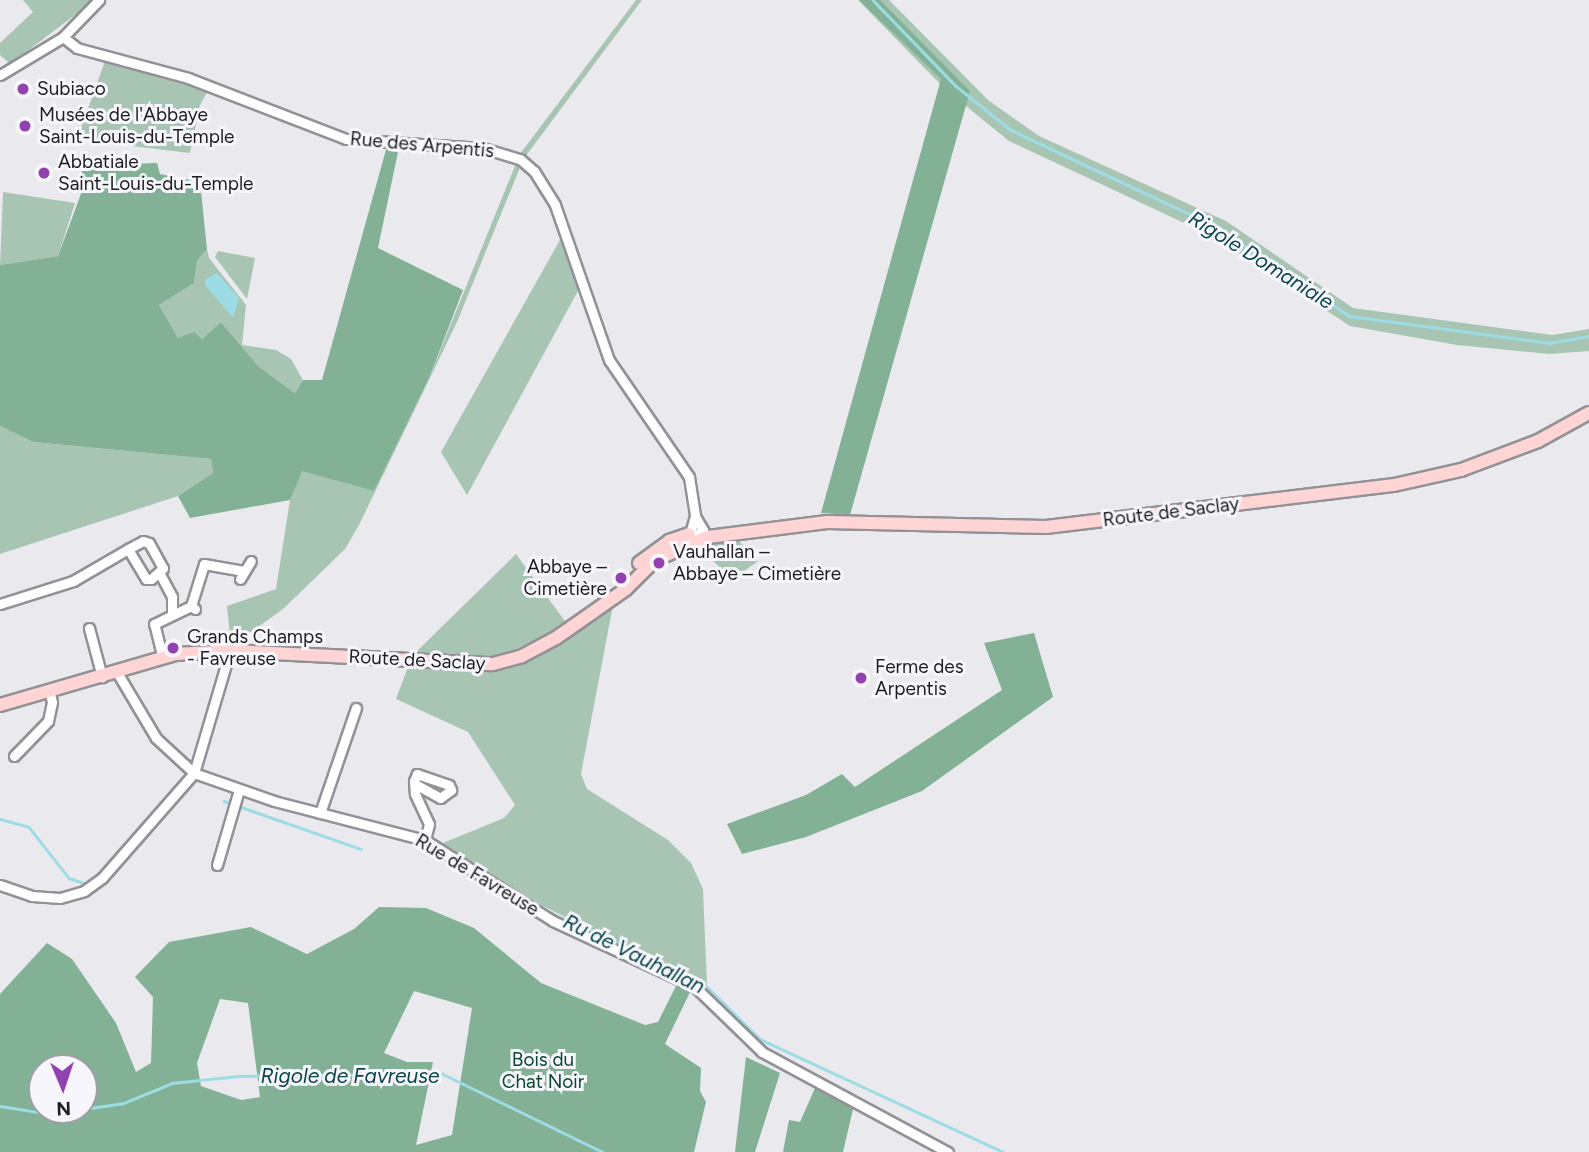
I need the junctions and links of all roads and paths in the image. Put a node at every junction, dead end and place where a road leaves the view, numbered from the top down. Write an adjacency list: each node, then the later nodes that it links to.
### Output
1 (99, 0): 2 (street)
2 (63, 37): 3 (street); 6 (street, Rue des Arpentis)
3 (0, 75)
4 (1589, 413): 5 (main road, Route de Saclay)
5 (740, 531): 6 (main road, Route de Saclay); 8 (main road, Route de Saclay)
6 (696, 532): 8 (street, Route de Saclay); 11 (main road, Route de Saclay)
7 (128, 549): 10 (street); 10 (street); 12 (street)
8 (672, 549): 11 (main road, Route de Saclay)
9 (251, 561): 13 (street)
10 (160, 574): 13 (street)
11 (614, 597): 15 (main road, Route de Saclay)
12 (0, 604)
13 (172, 614): 16 (street)
14 (89, 628): 18 (street)
15 (230, 651): 16 (main road, Route de Saclay); 23 (street)
16 (162, 655): 17 (main road, Route de Saclay)
17 (118, 674): 18 (main road, Route de Saclay); 23 (street, Rue de Favreuse)
18 (102, 677): 19 (main road, Route de Saclay)
19 (49, 690): 20 (main road, Route de Saclay); 22 (street)
20 (0, 705)
21 (356, 708): 26 (street)
22 (14, 756)
23 (194, 773): 25 (street, Rue de Favreuse); 29 (street)
24 (415, 784): 27 (street)
25 (239, 790): 26 (street, Rue de Favreuse); 28 (street)
26 (320, 813): 27 (street, Rue de Favreuse)
27 (425, 840): 30 (street, Rue de Favreuse)
28 (217, 864)
29 (0, 884)
30 (948, 1152)

